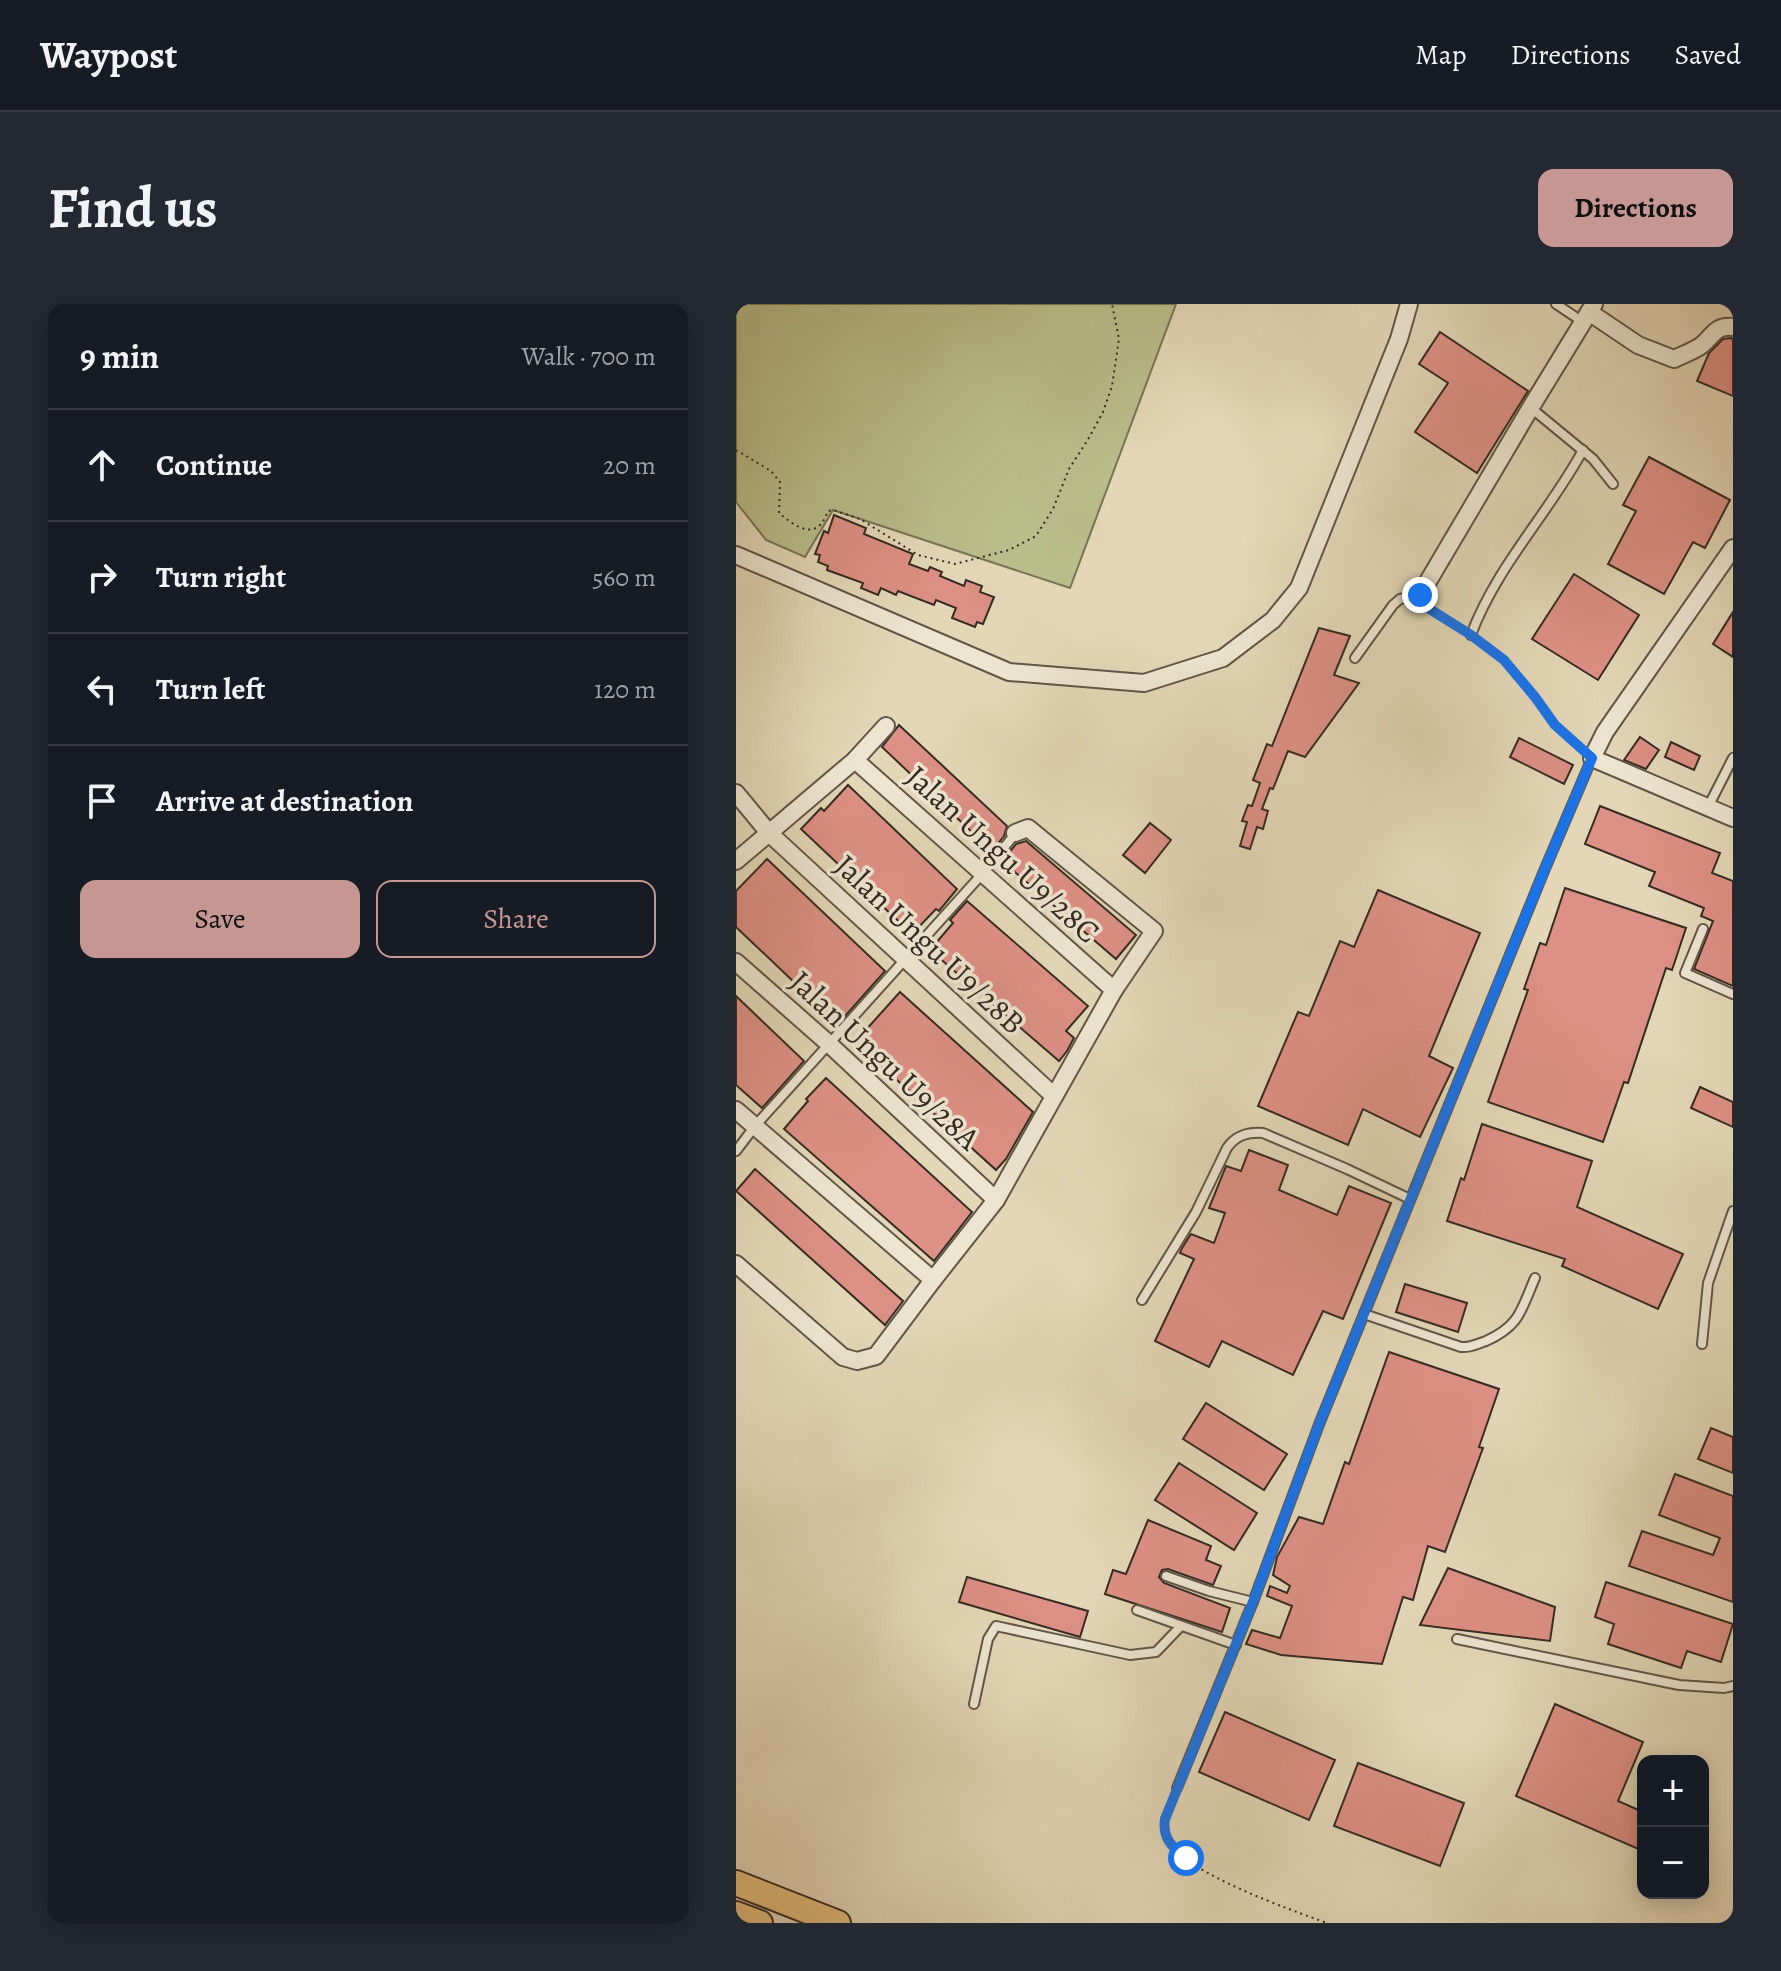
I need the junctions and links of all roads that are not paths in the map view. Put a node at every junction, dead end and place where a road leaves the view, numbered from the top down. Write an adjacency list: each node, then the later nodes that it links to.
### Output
1 (1409, 304): 9 (street)
2 (1556, 304): 3 (lane)
3 (1589, 313): 4 (street); 5 (street)
4 (1733, 327)
5 (1531, 407): 6 (lane); 10 (street)
6 (1583, 450): 7 (lane); 11 (lane)
7 (1613, 484)
8 (1733, 548): 14 (street)
9 (736, 555)
10 (1420, 595): 12 (lane)
11 (1471, 635)
12 (1355, 658)
13 (886, 726): 16 (street)
14 (1592, 758): 18 (street); 34 (lane)
15 (1733, 758): 18 (lane)
16 (855, 760): 20 (street); 23 (street, Jalan Ungu U9/28C)
17 (736, 793): 20 (street, Jalan Ungu U9/28B)
18 (1708, 807): 19 (street)
19 (1733, 818)
20 (769, 833): 22 (street); 25 (street, Jalan Ungu U9/28B)
21 (1015, 833): 23 (lane); 27 (street)
22 (736, 861)
23 (983, 873): 25 (lane); 27 (street, Jalan Ungu U9/28C)
24 (1703, 929): 28 (lane)
25 (905, 959): 29 (lane); 30 (street, Jalan Ungu U9/28B)
26 (736, 962): 29 (street, Jalan Ungu U9/28A)
27 (1114, 990): 30 (street)
28 (1733, 994)
29 (828, 1043): 32 (lane); 35 (street, Jalan Ungu U9/28A)
30 (1054, 1096): 35 (street)
31 (736, 1110): 32 (street)
32 (755, 1126): 33 (lane); 39 (street)
33 (736, 1151)
34 (1410, 1199): 40 (lane); 41 (lane)
35 (996, 1200): 39 (street)
36 (1733, 1211): 42 (lane)
37 (736, 1264): 39 (street)
38 (1535, 1278): 41 (lane)
39 (933, 1280)
40 (1142, 1300)
41 (1364, 1314): 44 (lane)
42 (1702, 1344)
43 (1166, 1576): 44 (lane)
44 (1253, 1602): 48 (lane)
45 (1137, 1610): 46 (lane)
46 (1181, 1626): 48 (lane); 50 (lane)
47 (1457, 1639): 49 (lane)
48 (1236, 1645): 51 (lane)
49 (1733, 1686)
50 (974, 1704)
51 (1177, 1788)
52 (736, 1883): 55 (main road)
53 (736, 1914): 54 (main road)
54 (760, 1923)
55 (838, 1923)

